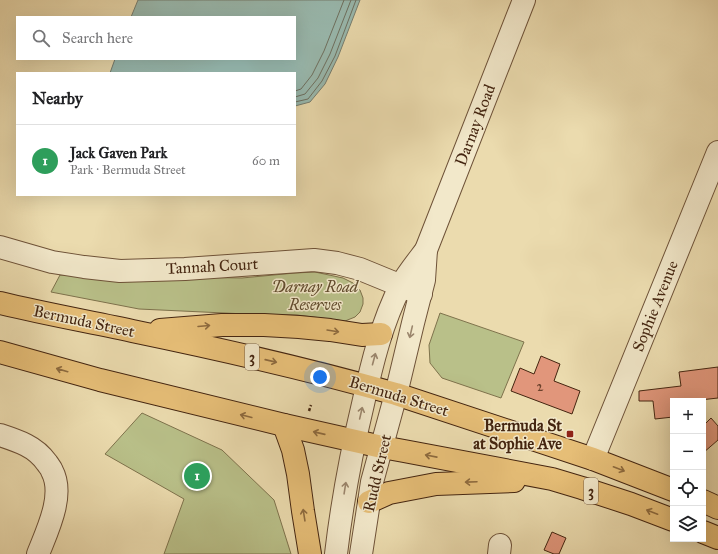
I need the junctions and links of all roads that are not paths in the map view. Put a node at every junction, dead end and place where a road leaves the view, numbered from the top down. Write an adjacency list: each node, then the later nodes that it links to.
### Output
1 (524, 0): 4 (street, Darnay Road)
2 (718, 152): 17 (street, Sophie Avenue)
3 (0, 247): 5 (street, Tannah Court)
4 (426, 250): 5 (street, Darnay Road); 6 (street, Darnay Road)
5 (401, 286): 6 (street, Tannah Court); 9 (street, Darnay Road)
6 (421, 294): 12 (street, Darnay Road, one-way to 12)
7 (0, 303): 8 (main road, Bermuda Street / 3)
8 (137, 332): 9 (main road, one-way to 9); 11 (main road, Bermuda Street / 3, one-way to 11)
9 (381, 334): 11 (street, Darnay Road, one-way to 9)
10 (0, 352): 13 (main road, 3, one-way to 10)
11 (367, 386): 12 (main road, Bermuda Street / 3); 15 (street, Darnay Road, one-way to 11)
12 (396, 394): 16 (street, Rudd Street); 17 (main road, Bermuda Street / 3)
13 (284, 425): 15 (main road, 3, one-way to 13); 27 (main road, one-way to 13)
14 (0, 434): 26 (street)
15 (354, 441): 16 (main road, 3); 28 (street, Rudd Street, one-way to 15)
16 (382, 447): 18 (main road, 3, one-way to 16); 20 (street, Rudd Street)
17 (593, 459): 19 (main road, Bermuda Street / 3, one-way to 19)
18 (552, 479): 20 (main road, one-way to 20); 23 (main road, 3, one-way to 18)
19 (670, 489)
20 (368, 502): 29 (street, Rudd Street)
21 (706, 503): 22 (main road)
22 (718, 508)
23 (670, 519)
24 (706, 533): 25 (main road)
25 (718, 538)
26 (38, 554)
27 (310, 554)
28 (336, 554)
29 (361, 554)

